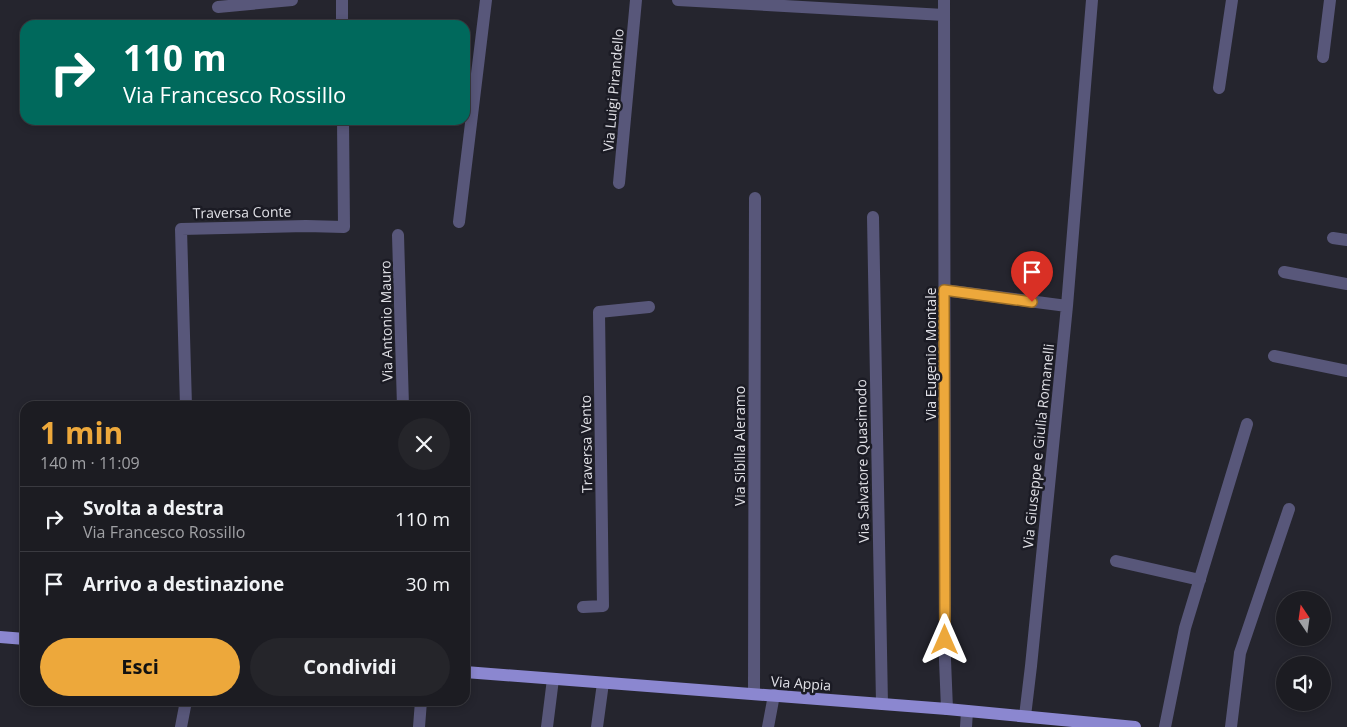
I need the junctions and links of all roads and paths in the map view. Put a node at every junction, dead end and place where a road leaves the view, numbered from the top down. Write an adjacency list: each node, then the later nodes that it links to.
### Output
1 (292, 0): 10 (street)
2 (342, 0): 12 (street)
3 (486, 0): 19 (street)
4 (636, 0): 16 (street, Via Luigi Pirandello)
5 (678, 0): 11 (street)
6 (944, 0): 11 (street, Via Eugenio Montale)
7 (1092, 0): 26 (street, Via Giuseppe e Giulia Romanelli)
8 (1232, 0): 14 (street)
9 (1330, 0): 13 (street)
10 (218, 7)
11 (944, 15): 25 (street, Via Eugenio Montale)
12 (342, 20)
13 (1323, 57)
14 (1219, 88)
15 (343, 125): 30 (street, Traversa Conte)
16 (619, 183)
17 (754, 198): 42 (street, Via Sibilla Aleramo)
18 (873, 217): 44 (street, Via Salvatore Quasimodo)
19 (459, 222)
20 (398, 234): 31 (street, Via Antonio Mauro)
21 (1333, 238): 22 (street)
22 (1347, 240)
23 (1284, 272): 24 (street)
24 (1347, 284)
25 (944, 290): 26 (street); 47 (street, Via Eugenio Montale)
26 (1067, 306): 49 (street, Via Giuseppe e Giulia Romanelli)
27 (649, 307): 36 (street, Traversa Vento)
28 (1274, 356): 29 (street)
29 (1347, 371)
30 (186, 401)
31 (403, 401)
32 (1247, 424): 35 (street)
33 (1289, 508): 58 (street)
34 (1116, 561): 35 (street)
35 (1200, 580): 57 (street)
36 (583, 607)
37 (0, 638): 38 (main road)
38 (20, 639)
39 (470, 672): 40 (main road, Via Appia)
40 (553, 679): 41 (main road, Via Appia); 52 (street)
41 (603, 683): 42 (main road, Via Appia); 53 (street)
42 (754, 694): 43 (main road, Via Appia)
43 (774, 696): 44 (main road, Via Appia); 54 (street)
44 (882, 704): 47 (main road, Via Appia)
45 (185, 706): 50 (street)
46 (420, 706): 51 (street)
47 (947, 709): 48 (main road, Via Appia)
48 (968, 711): 49 (main road, Via Appia); 55 (street)
49 (1025, 716): 56 (main road, Via Appia)
50 (181, 727)
51 (418, 727)
52 (548, 727)
53 (597, 727)
54 (768, 727)
55 (966, 727)
56 (1135, 727)
57 (1165, 727)
58 (1231, 727)

